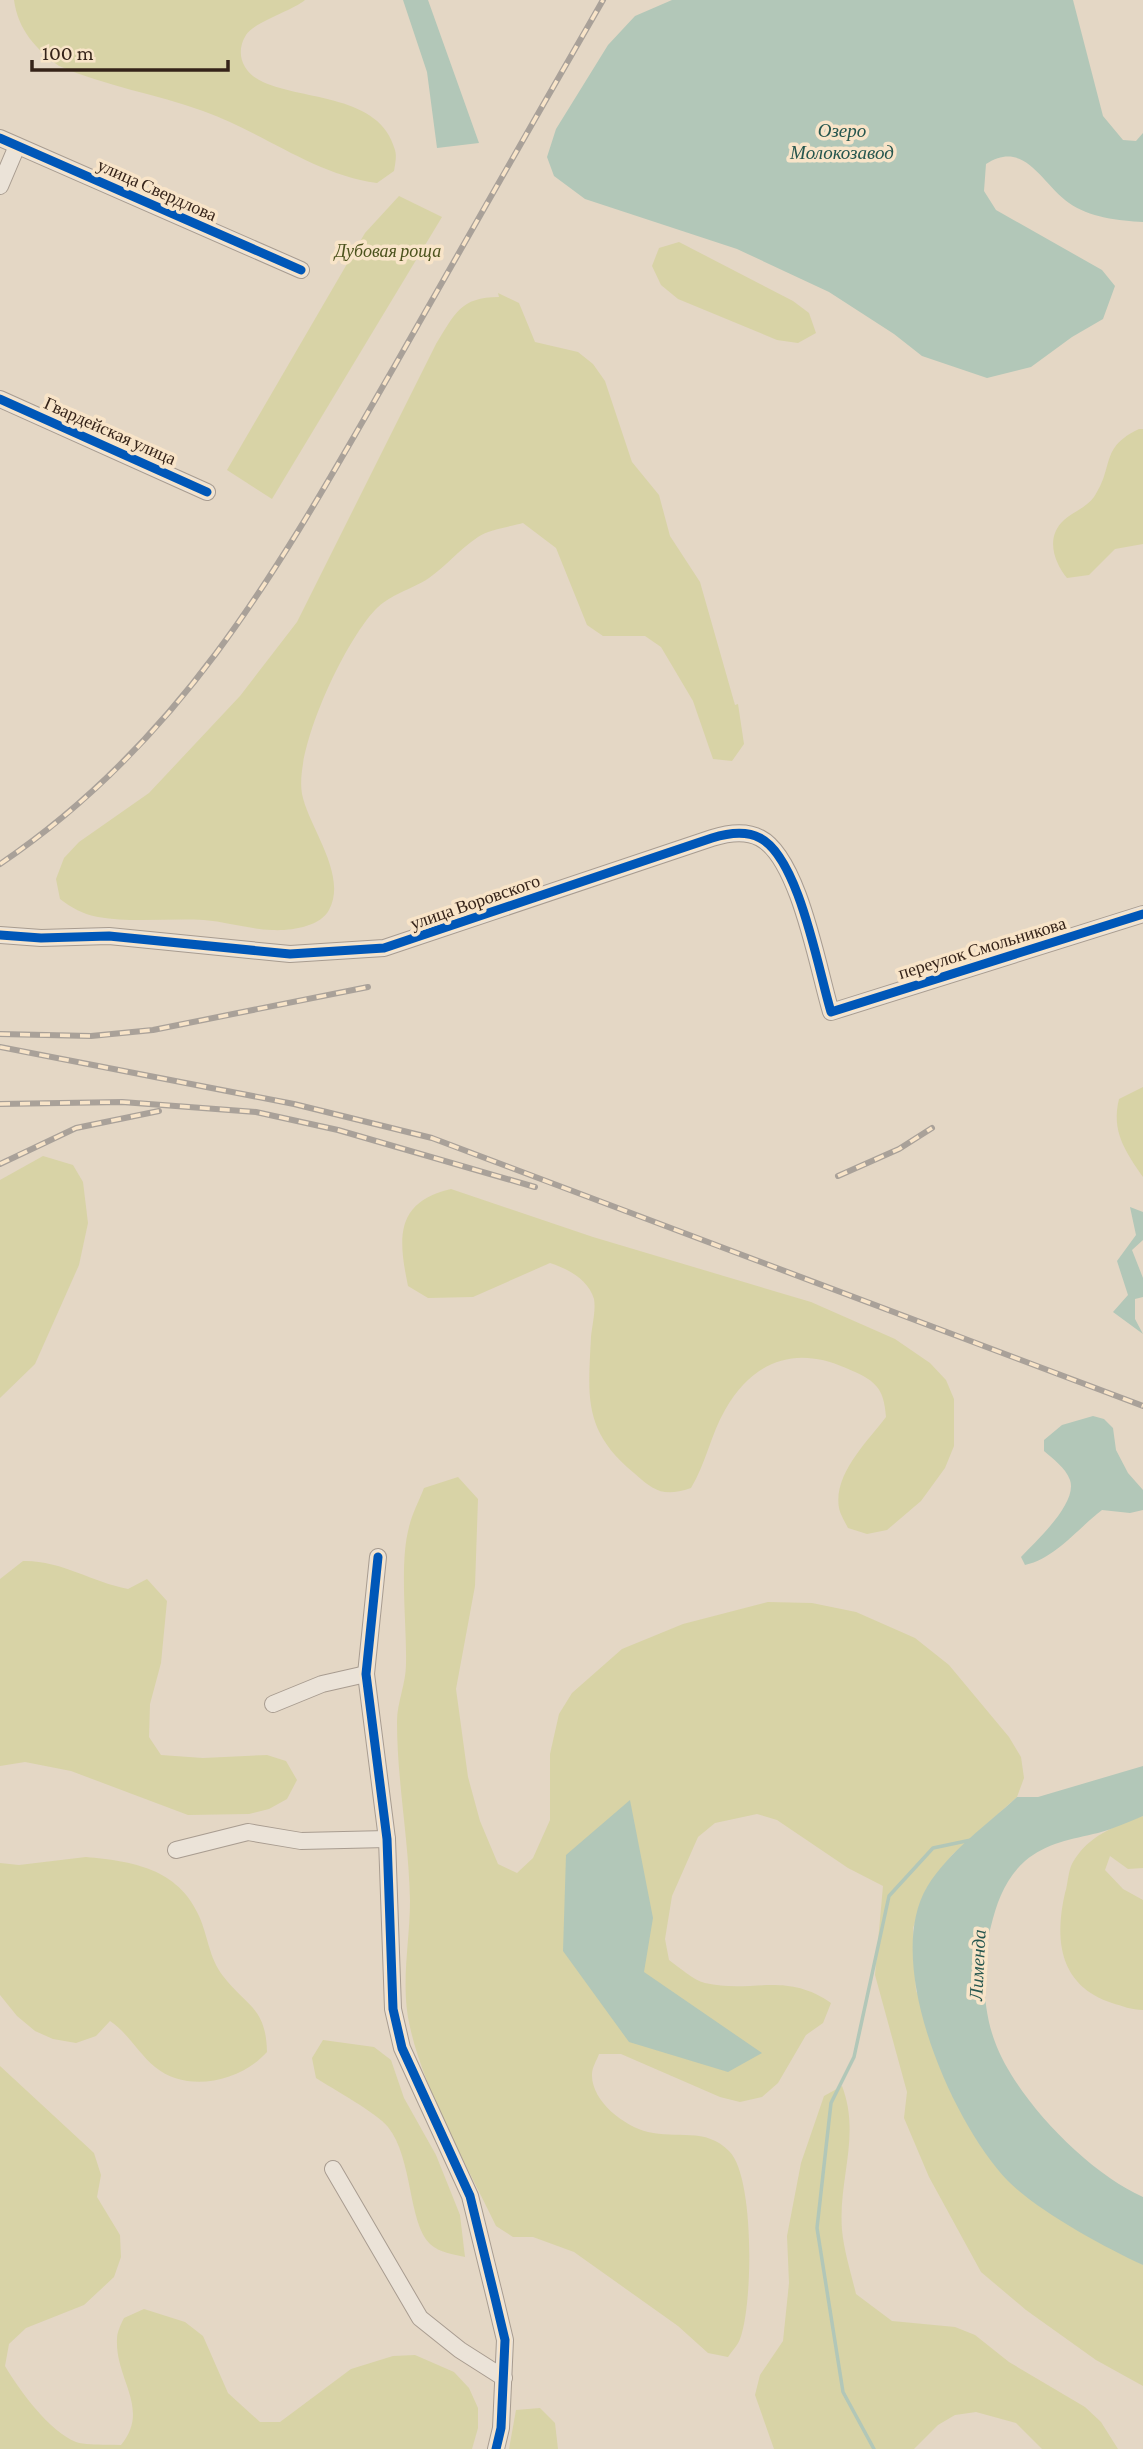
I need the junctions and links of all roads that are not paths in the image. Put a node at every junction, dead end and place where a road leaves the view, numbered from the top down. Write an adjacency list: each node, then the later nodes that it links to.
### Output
1 (0, 138): 2 (street, улица Свердлова)
2 (17, 145): 3 (street); 4 (street, улица Свердлова)
3 (0, 186)
4 (301, 270)
5 (0, 399): 6 (street, Гвардейская улица)
6 (207, 492)
7 (1143, 914): 9 (street, переулок Смольникова)
8 (0, 935): 9 (street, улица Воровского)
9 (831, 1012)
10 (378, 1557): 11 (street)
11 (366, 1674): 12 (street); 13 (street)
12 (274, 1704)
13 (387, 1839): 14 (street); 16 (street)
14 (176, 1850)
15 (333, 2169): 16 (street)
16 (504, 2378): 17 (street)
17 (496, 2449)

